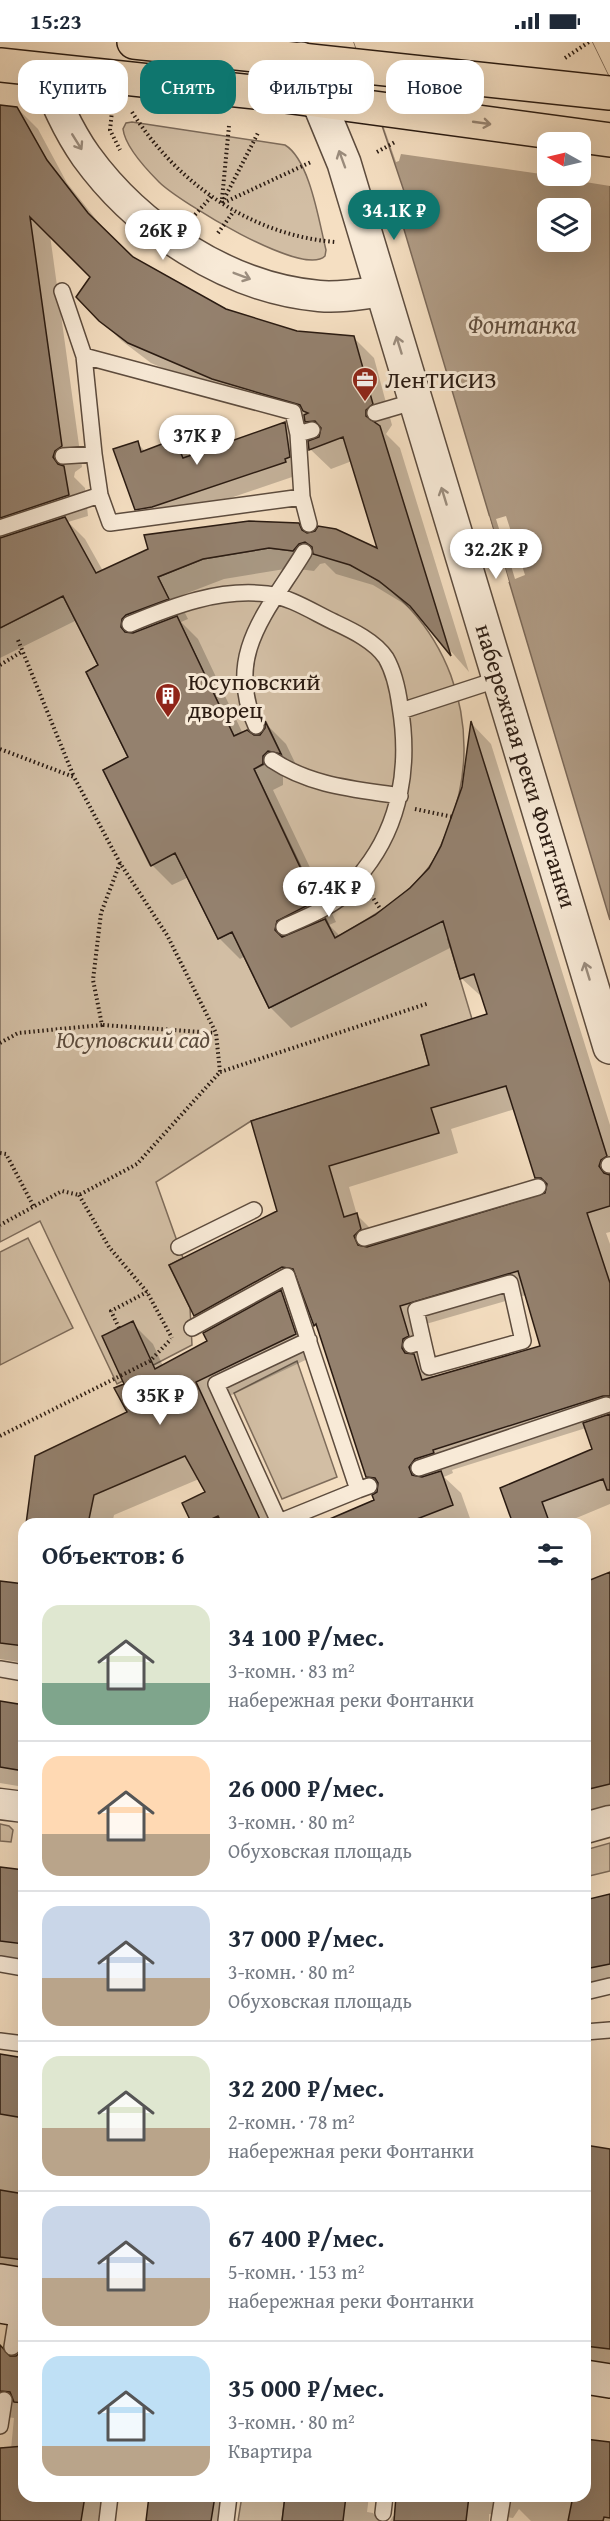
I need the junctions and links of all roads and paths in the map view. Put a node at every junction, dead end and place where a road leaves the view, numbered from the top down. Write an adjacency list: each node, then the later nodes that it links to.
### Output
1 (134, 42): 2 (main road)
2 (192, 46): 3 (main road)
3 (297, 51): 8 (main road)
4 (0, 65): 5 (main road)
5 (18, 67)
6 (128, 79): 7 (main road)
7 (248, 92)
8 (610, 93)
9 (374, 108): 16 (main road, one-way to 16)
10 (132, 112): 19 (path)
11 (63, 114): 28 (street, one-way to 28)
12 (112, 114): 17 (path)
13 (324, 114): 28 (street, набережная реки Фонтанки, one-way to 13)
14 (229, 126): 20 (path)
15 (259, 131): 20 (path)
16 (610, 140)
17 (126, 157)
18 (311, 162): 20 (path)
19 (212, 196): 20 (path); 23 (path)
20 (222, 203): 21 (path)
21 (234, 211): 25 (path); 26 (path)
22 (184, 213): 23 (path)
23 (192, 218): 24 (path)
24 (198, 222)
25 (211, 230)
26 (335, 242)
27 (62, 291): 29 (lane)
28 (382, 291): 30 (street, набережная реки Фонтанки, one-way to 28)
29 (84, 356): 32 (lane); 35 (lane)
30 (416, 401): 31 (lane); 44 (street, набережная реки Фонтанки, one-way to 30)
31 (375, 413)
32 (94, 454): 33 (lane); 34 (lane)
33 (63, 456)
34 (100, 495): 35 (lane); 37 (lane)
35 (302, 497): 36 (lane)
36 (309, 524)
37 (0, 528)
38 (304, 552): 39 (lane)
39 (276, 596): 40 (lane); 45 (lane); 46 (lane)
40 (130, 624)
41 (18, 640): 42 (path)
42 (23, 651): 43 (path); 49 (path)
43 (0, 665)
44 (499, 679): 45 (lane); 57 (street, набережная реки Фонтанки, one-way to 44)
45 (401, 711): 50 (lane)
46 (255, 726)
47 (0, 748): 49 (path)
48 (272, 760): 50 (lane)
49 (74, 777): 51 (path)
50 (400, 796): 52 (lane)
51 (120, 863): 54 (path); 55 (path)
52 (284, 927)
53 (429, 1004): 58 (path)
54 (102, 1025): 55 (path); 56 (path)
55 (216, 1033): 58 (path)
56 (0, 1043)
57 (610, 1047)
58 (220, 1072): 61 (path)
59 (0, 1153): 62 (path)
60 (538, 1187): 65 (lane)
61 (79, 1195): 62 (path); 67 (path)
62 (34, 1207): 64 (path)
63 (254, 1210): 66 (lane)
64 (0, 1226)
65 (364, 1238)
66 (179, 1247)
67 (147, 1292): 68 (path); 70 (path)
68 (119, 1328)
69 (192, 1328): 70 (path); 71 (lane)
70 (171, 1339): 74 (path)
71 (309, 1340): 76 (lane); 77 (lane)
72 (417, 1343): 72 (lane)
73 (606, 1405): 75 (lane)
74 (0, 1436)
75 (419, 1468)
76 (277, 1518)
77 (289, 1518)
78 (0, 1669): 79 (lane)
79 (18, 1672)
80 (0, 1804): 81 (street)
81 (18, 1806)
82 (610, 1821): 83 (street)
83 (591, 1826)
84 (0, 1964): 85 (lane)
85 (18, 1967)
86 (610, 1986): 87 (lane)
87 (591, 1991)
88 (610, 2030): 89 (lane)
89 (591, 2032)
90 (0, 2041): 91 (lane)
91 (18, 2043)
92 (0, 2281): 93 (street)
93 (17, 2303): 94 (lane)
94 (12, 2347)
95 (591, 2378): 96 (street)
96 (610, 2381)
97 (4, 2400): 100 (lane)
98 (591, 2401): 99 (street)
99 (610, 2404)
100 (0, 2426)
101 (109, 2502): 106 (lane)
102 (228, 2502): 107 (lane)
103 (384, 2502): 105 (lane)
104 (502, 2502): 108 (lane)
105 (382, 2513)
106 (107, 2521)
107 (226, 2521)
108 (499, 2521)

